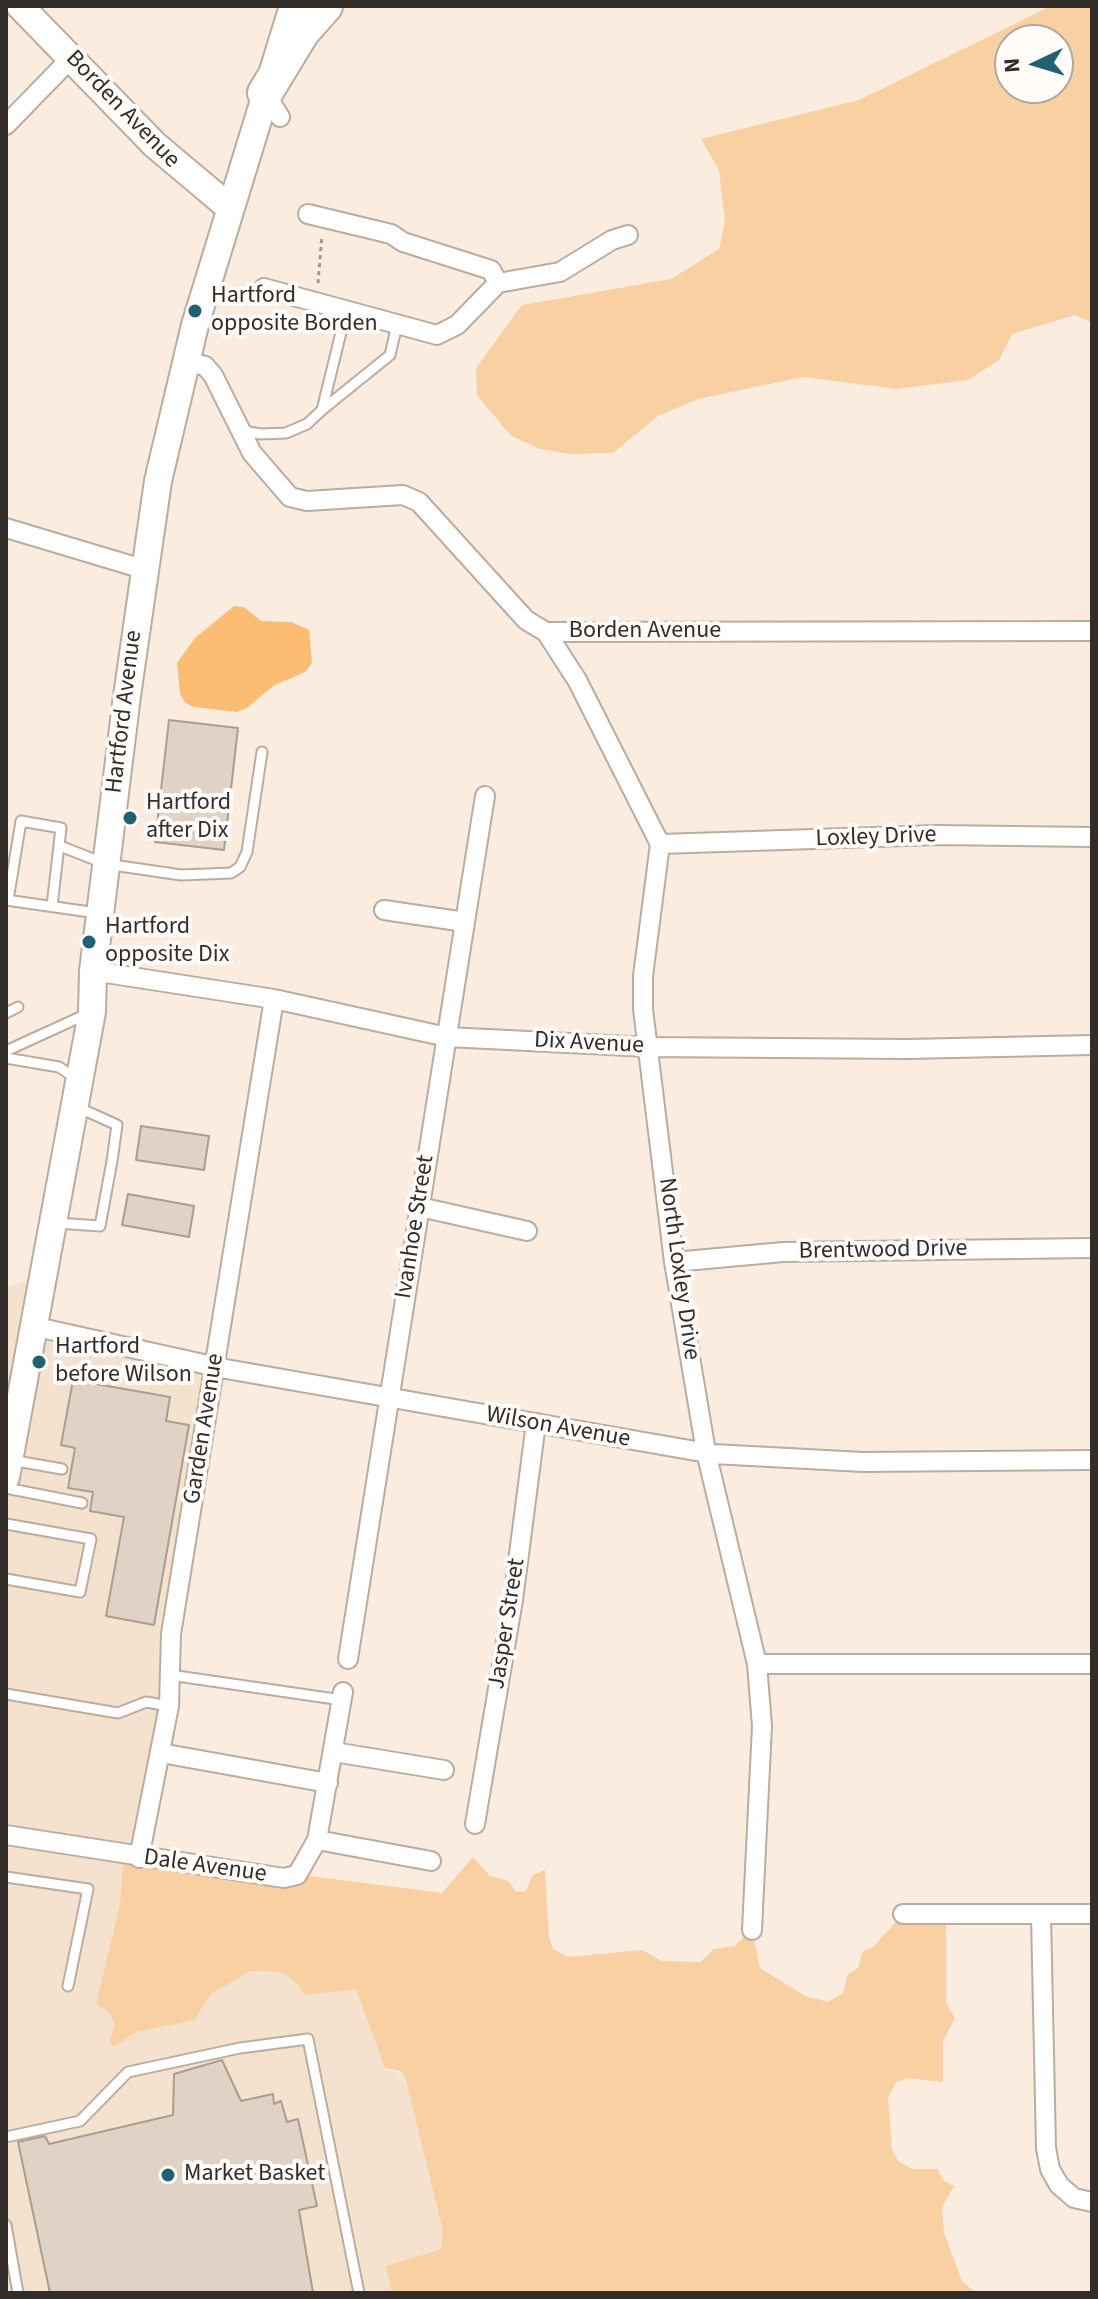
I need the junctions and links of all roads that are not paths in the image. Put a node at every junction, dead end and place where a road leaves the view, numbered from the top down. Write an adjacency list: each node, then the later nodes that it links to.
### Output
1 (20, 6): 4 (main road, Borden Avenue)
2 (293, 6): 5 (main road, Hartford Avenue)
3 (325, 6): 5 (highway)
4 (72, 57): 6 (street); 7 (main road, Borden Avenue)
5 (272, 105): 7 (main road, Hartford Avenue)
6 (6, 125)
7 (230, 208): 14 (main road, Hartford Avenue)
8 (317, 216): 10 (street)
9 (628, 235): 10 (street)
10 (498, 283): 13 (street)
11 (264, 288): 12 (street)
12 (346, 312): 13 (street); 15 (lane)
13 (397, 325): 15 (lane)
14 (186, 361): 16 (street, Borden Avenue); 18 (main road, Hartford Avenue)
15 (322, 410): 16 (lane)
16 (241, 430): 20 (street, Borden Avenue)
17 (6, 528): 18 (street)
18 (143, 569): 26 (main road, Hartford Avenue)
19 (1092, 631): 20 (street, Borden Avenue)
20 (546, 632): 24 (street)
21 (262, 752): 26 (lane)
22 (485, 796): 31 (street, Ivanhoe Street)
23 (1092, 837): 24 (street, Loxley Drive)
24 (660, 844): 39 (street, North Loxley Drive)
25 (60, 846): 26 (lane); 27 (lane); 28 (lane)
26 (106, 864): 30 (main road, Hartford Avenue)
27 (7, 900): 28 (lane)
28 (52, 906): 30 (lane)
29 (384, 910): 31 (street)
30 (100, 913): 32 (main road, Hartford Avenue)
31 (465, 922): 37 (street, Ivanhoe Street)
32 (93, 971): 33 (street, Dix Avenue); 35 (main road, Hartford Avenue)
33 (274, 999): 37 (street, Dix Avenue); 49 (street, Garden Avenue)
34 (18, 1007): 36 (lane)
35 (92, 1012): 40 (lane); 42 (main road, Hartford Avenue)
36 (6, 1013)
37 (447, 1037): 39 (street, Dix Avenue); 43 (street, Ivanhoe Street)
38 (1092, 1045): 39 (street, Dix Avenue)
39 (649, 1047): 47 (street, North Loxley Drive)
40 (6, 1051)
41 (6, 1058): 42 (lane)
42 (77, 1094): 44 (main road, Hartford Avenue); 44 (lane)
43 (420, 1207): 45 (street); 50 (street, Ivanhoe Street)
44 (52, 1223): 48 (main road, Hartford Avenue)
45 (527, 1231)
46 (1092, 1248): 47 (street, Brentwood Drive)
47 (674, 1262): 52 (street, North Loxley Drive)
48 (32, 1326): 49 (street, Wilson Avenue); 53 (main road, Hartford Avenue)
49 (216, 1366): 50 (street, Wilson Avenue); 63 (street, Garden Avenue)
50 (389, 1397): 51 (street, Wilson Avenue); 60 (street, Ivanhoe Street)
51 (536, 1423): 52 (street, Wilson Avenue); 71 (street, Jasper Street)
52 (706, 1452): 54 (street, Wilson Avenue); 61 (street, North Loxley Drive)
53 (8, 1457): 55 (lane)
54 (1092, 1460)
55 (62, 1469)
56 (6, 1488): 57 (lane)
57 (82, 1503)
58 (6, 1524): 59 (lane)
59 (6, 1579)
60 (348, 1659)
61 (757, 1664): 62 (street); 80 (street, North Loxley Drive)
62 (1092, 1664)
63 (170, 1675): 65 (lane); 66 (street, Garden Avenue)
64 (6, 1694): 66 (lane)
65 (342, 1696): 67 (street)
66 (169, 1706): 68 (street, Garden Avenue)
67 (334, 1752): 69 (street); 70 (street)
68 (161, 1753): 70 (street); 74 (street, Garden Avenue)
69 (444, 1770)
70 (328, 1783): 73 (street)
71 (475, 1824)
72 (6, 1835): 74 (street, Dale Avenue)
73 (317, 1840): 74 (street, Dale Avenue); 75 (street)
74 (139, 1858)
75 (431, 1861)
76 (6, 1877): 81 (lane)
77 (903, 1914): 79 (street)
78 (1092, 1914): 79 (street)
79 (1041, 1915): 83 (street)
80 (752, 1930)
81 (68, 1986)
82 (6, 2137): 86 (lane)
83 (1092, 2202)
84 (6, 2225): 85 (lane)
85 (18, 2293)
86 (359, 2293)

